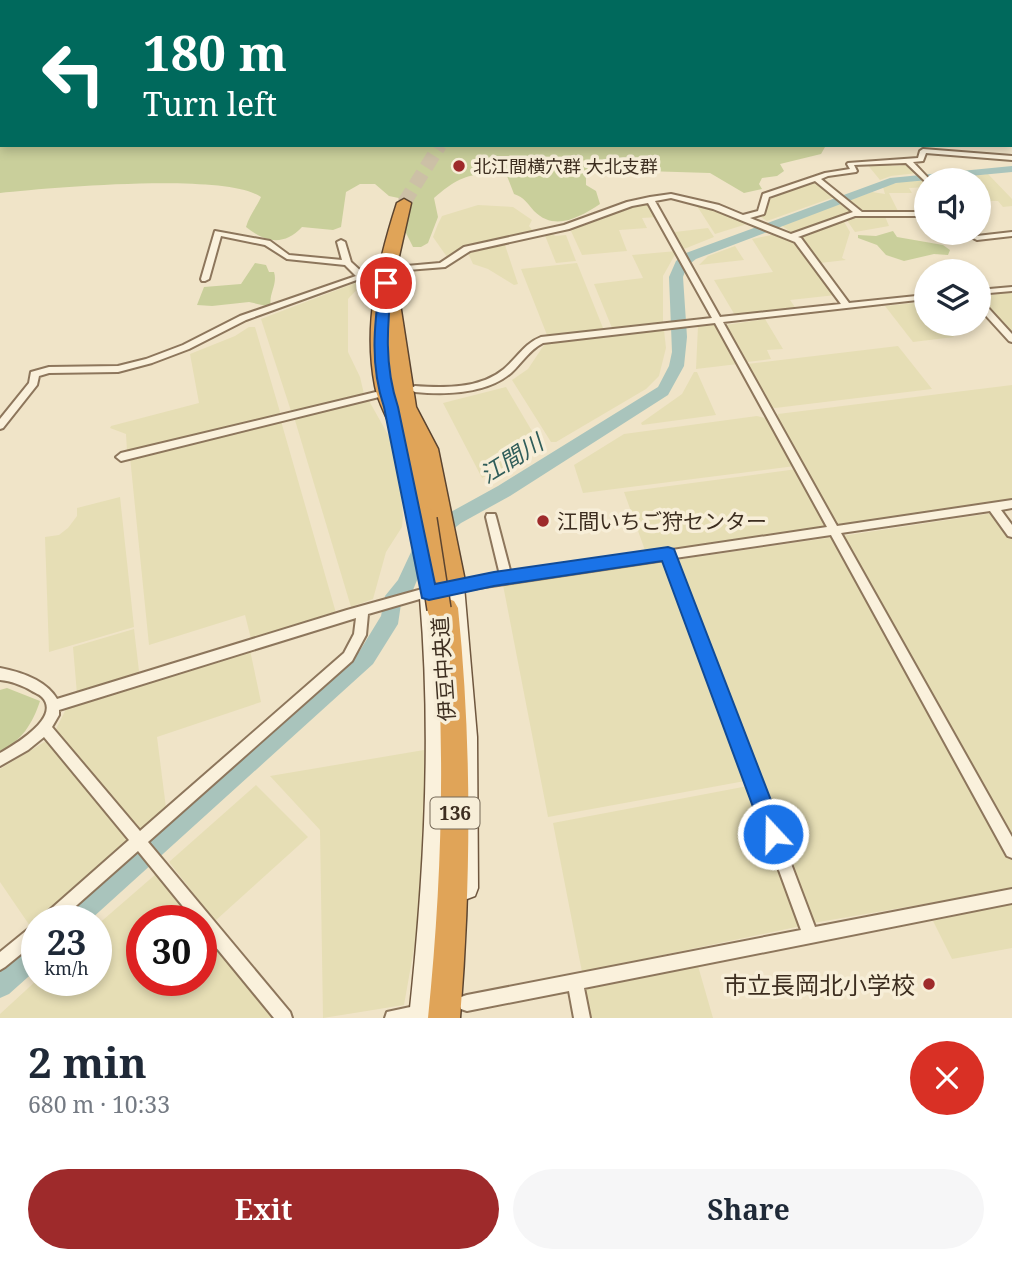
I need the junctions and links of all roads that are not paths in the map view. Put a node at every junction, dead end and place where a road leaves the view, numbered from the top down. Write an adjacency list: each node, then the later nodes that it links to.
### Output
1 (1012, 158): 2 (street)
2 (908, 161): 3 (street); 4 (street)
3 (915, 168)
4 (816, 178): 7 (street); 9 (street)
5 (650, 199): 9 (street); 16 (street); 24 (street)
6 (406, 203): 26 (highway, 136)
7 (860, 214): 8 (street); 12 (street)
8 (914, 214)
9 (743, 218): 12 (street)
10 (1012, 234): 11 (street)
11 (991, 236)
12 (791, 237): 22 (street)
13 (341, 242): 14 (street)
14 (347, 263): 17 (street); 18 (street)
15 (383, 269): 17 (street)
16 (395, 269)
17 (361, 275): 27 (street)
18 (205, 279)
19 (1012, 289): 20 (street)
20 (991, 291)
21 (914, 298): 22 (street)
22 (847, 306): 24 (street)
23 (991, 316): 25 (street)
24 (718, 321): 26 (street); 33 (street)
25 (1012, 339)
26 (397, 398): 28 (street); 32 (highway, 136); 32 (highway)
27 (0, 426)
28 (121, 457)
29 (1012, 504): 30 (street)
30 (993, 507): 33 (street); 34 (street)
31 (491, 517): 36 (street)
32 (428, 521): 37 (highway, 伊豆中央道 / 136, bridge); 37 (highway, 136); 37 (highway)
33 (834, 530): 35 (street); 44 (street)
34 (1012, 533)
35 (668, 554): 36 (street); 47 (street)
36 (506, 577): 37 (street)
37 (434, 595): 38 (street); 51 (highway, 伊豆中央道 / 136); 52 (highway, 伊豆中央道 / 136)
38 (369, 610): 40 (street); 43 (street)
39 (0, 674): 40 (street)
40 (54, 706): 41 (street)
41 (43, 729): 42 (street); 43 (street)
42 (0, 760)
43 (141, 843): 46 (street); 53 (street)
44 (1012, 851)
45 (1012, 896): 47 (street)
46 (66, 905)
47 (811, 936): 50 (street)
48 (21, 944): 49 (street)
49 (0, 962)
50 (575, 984): 51 (street); 55 (street)
51 (457, 1013)
52 (423, 1017): 54 (street)
53 (284, 1018)
54 (393, 1018)
55 (582, 1018)

